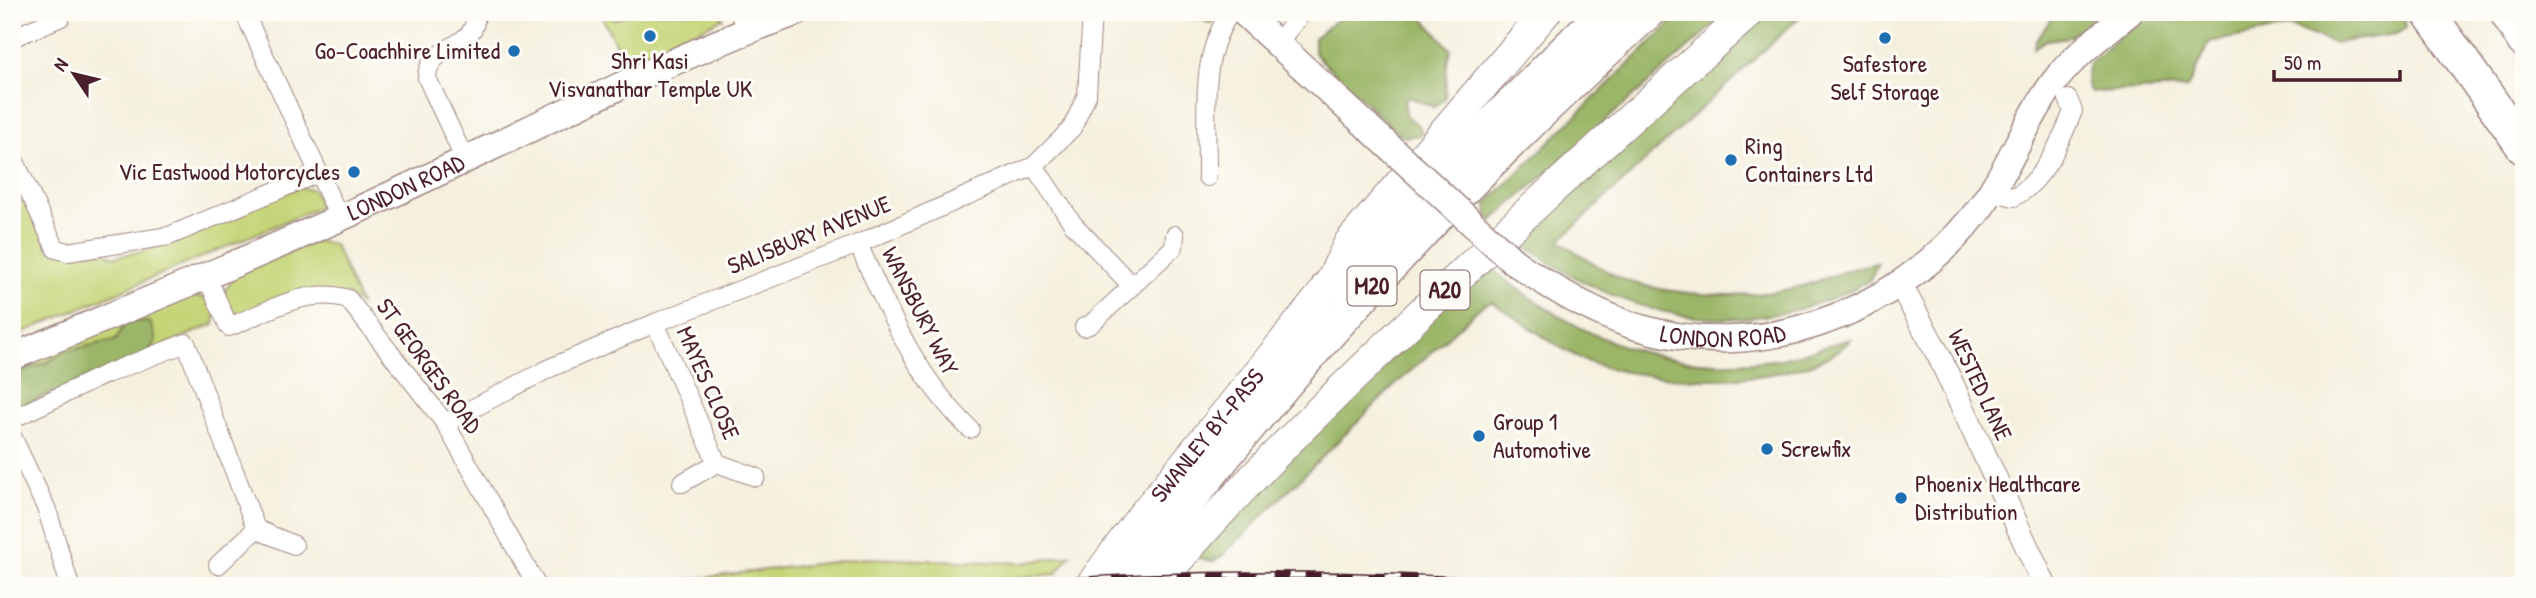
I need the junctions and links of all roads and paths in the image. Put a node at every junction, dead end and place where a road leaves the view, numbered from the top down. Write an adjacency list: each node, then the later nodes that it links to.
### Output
1 (244, 12): 25 (street)
2 (475, 12): 23 (street)
3 (797, 12): 16 (main road, LONDON ROAD)
4 (1092, 12): 24 (street, SALISBURY AVENUE)
5 (1231, 12): 26 (street)
6 (1242, 12): 19 (main road, LONDON ROAD)
7 (1303, 12): 19 (street)
8 (1546, 12): 34 (highway, SWANLEY BY-PASS)
9 (1604, 12): 34 (highway, M20)
10 (1648, 12): 51 (highway, M20)
11 (1751, 12): 52 (highway, A20)
12 (2130, 12): 27 (main road, LONDON ROAD)
13 (2428, 12): 21 (highway)
14 (2506, 12): 18 (highway)
15 (61, 17): 17 (street)
16 (743, 21): 23 (main road, LONDON ROAD)
17 (12, 38)
18 (2524, 41)
19 (1278, 42): 32 (main road, LONDON ROAD, bridge)
20 (2068, 99): 27 (street)
21 (2524, 149)
22 (12, 155): 25 (street)
23 (465, 160): 28 (main road, LONDON ROAD)
24 (1034, 166): 30 (street, SALISBURY AVENUE); 33 (street)
25 (318, 173): 28 (street)
26 (1207, 177)
27 (1991, 191): 32 (main road, LONDON ROAD)
28 (340, 219): 31 (main road, LONDON ROAD)
29 (1175, 235): 33 (street)
30 (858, 244): 35 (street, SALISBURY AVENUE); 40 (street, WANSBURY WAY)
31 (206, 275): 37 (main road, LONDON ROAD); 39 (street, ST GEORGES ROAD)
32 (1900, 284): 53 (street, WESTED LANE)
33 (1132, 286): 36 (street)
34 (1328, 287): 50 (highway, SWANLEY BY-PASS)
35 (655, 323): 39 (street, SALISBURY AVENUE); 42 (street, MAYES CLOSE)
36 (1084, 327)
37 (12, 357)
38 (12, 419): 45 (street)
39 (445, 423): 49 (street, ST GEORGES ROAD)
40 (970, 429)
41 (12, 436): 48 (street)
42 (718, 463): 43 (street, MAYES CLOSE); 44 (street, MAYES CLOSE)
43 (756, 477)
44 (682, 483)
45 (256, 529): 46 (street); 47 (street)
46 (294, 545)
47 (218, 565)
48 (71, 586)
49 (537, 586)
50 (1090, 586)
51 (1124, 586)
52 (1156, 586)
53 (2045, 586)

